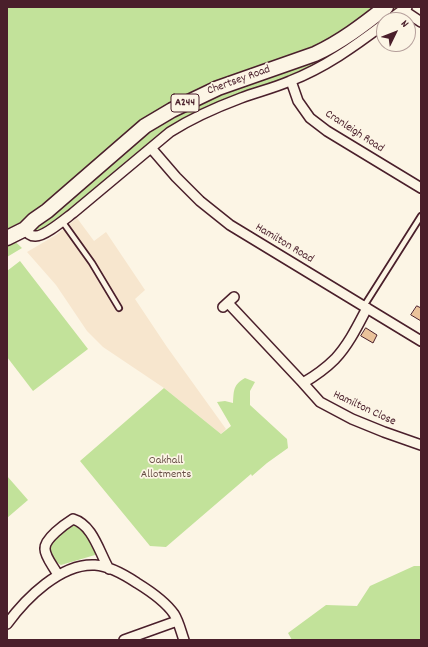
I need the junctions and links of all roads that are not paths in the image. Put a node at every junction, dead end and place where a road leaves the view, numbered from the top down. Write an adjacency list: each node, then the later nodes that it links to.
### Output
1 (386, 7): 10 (main road, Chertsey Road / A244)
2 (405, 9): 3 (street)
3 (421, 22)
4 (376, 30): 5 (street, Chertsey Road)
5 (291, 81): 6 (street, Chertsey Road); 7 (street, Cranleigh Road)
6 (151, 148): 9 (street, Chertsey Road); 13 (street, Hamilton Road)
7 (421, 188)
8 (421, 216): 13 (lane)
9 (62, 221): 10 (street, Chertsey Road); 14 (lane)
10 (25, 229): 11 (main road, Chertsey Road / A244)
11 (7, 238)
12 (228, 303): 16 (street, Hamilton Close)
13 (366, 307): 15 (street, Hamilton Road); 16 (street)
14 (119, 308)
15 (421, 341)
16 (303, 383): 17 (street, Hamilton Close)
17 (421, 445)
18 (113, 570): 19 (street); 19 (street); 20 (street)
19 (58, 574): 21 (street)
20 (177, 621): 22 (street); 23 (street)
21 (7, 624)
22 (124, 640)
23 (184, 640)

